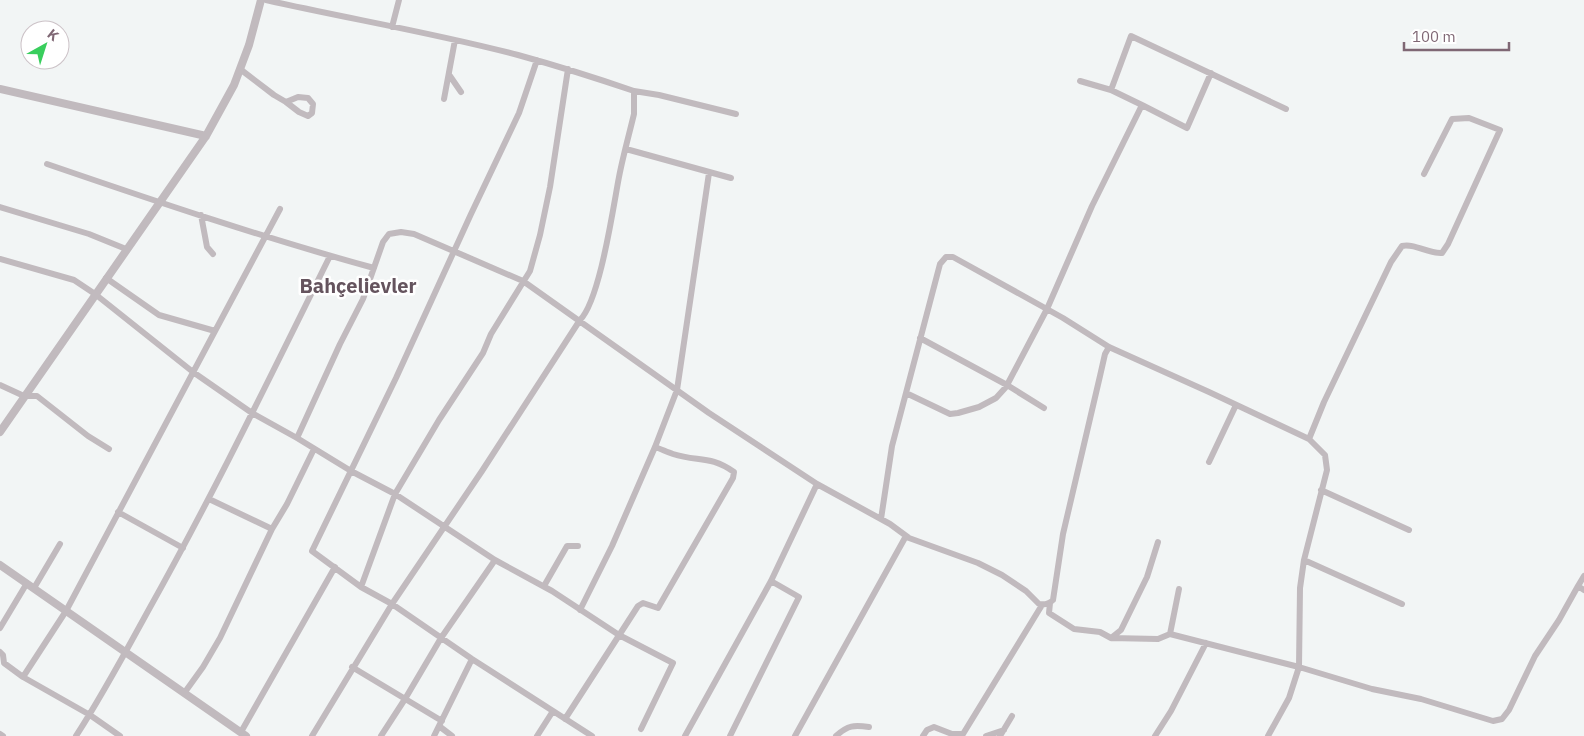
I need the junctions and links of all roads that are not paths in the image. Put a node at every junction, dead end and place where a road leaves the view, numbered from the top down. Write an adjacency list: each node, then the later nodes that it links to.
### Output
1 (261, 0): 7 (street)
2 (266, 0): 4 (street)
3 (399, 0): 4 (street)
4 (392, 27): 5 (street)
5 (455, 40): 6 (street); 10 (street)
6 (536, 60): 8 (street); 33 (street)
7 (240, 69): 17 (street); 21 (street)
8 (568, 69): 14 (street); 39 (street)
9 (1211, 73): 13 (street); 18 (street); 19 (street)
10 (450, 76): 15 (street); 16 (street)
11 (1080, 81): 13 (street)
12 (0, 89): 21 (street)
13 (1111, 90): 18 (street)
14 (634, 91): 20 (street); 22 (street)
15 (461, 92)
16 (444, 99)
17 (286, 102)
18 (1142, 105): 41 (street)
19 (1286, 110)
20 (736, 114)
21 (206, 136): 27 (street)
22 (626, 148): 24 (street); 42 (street)
23 (47, 164): 27 (street)
24 (709, 173): 26 (street); 49 (street)
25 (1424, 174): 57 (street)
26 (731, 178)
27 (160, 202): 30 (street); 32 (street)
28 (0, 207): 32 (street)
29 (280, 209): 31 (street)
30 (201, 215): 31 (street); 34 (street)
31 (265, 236): 35 (street); 43 (street)
32 (126, 249): 38 (street)
33 (454, 250): 37 (street); 39 (street); 62 (street)
34 (214, 254)
35 (330, 256): 37 (street); 54 (street)
36 (0, 259): 40 (street)
37 (374, 268): 56 (street)
38 (106, 278): 40 (street); 43 (street)
39 (523, 281): 42 (street); 65 (street)
40 (95, 294): 46 (street); 51 (street)
41 (1048, 309): 44 (street); 45 (street); 48 (street)
42 (580, 320): 49 (street); 69 (street)
43 (215, 331): 46 (street)
44 (920, 338): 48 (street); 50 (street)
45 (1109, 347): 52 (street); 88 (street)
46 (193, 372): 54 (street); 67 (street)
47 (0, 385): 51 (street)
48 (1006, 385): 50 (street); 53 (street)
49 (677, 390): 58 (street); 63 (street)
50 (906, 393): 68 (street)
51 (24, 396): 55 (street); 59 (street)
52 (1236, 405): 57 (street); 61 (street)
53 (1044, 408)
54 (252, 413): 56 (street); 66 (street)
55 (0, 432)
56 (297, 438): 60 (street)
57 (1309, 439): 64 (street)
58 (655, 447): 92 (street); 96 (street)
59 (109, 449)
60 (314, 449): 62 (street); 70 (street)
61 (1209, 462)
62 (351, 471): 65 (street); 80 (street)
63 (817, 484): 68 (street); 82 (street)
64 (1321, 490): 71 (street); 78 (street)
65 (395, 494): 69 (street); 85 (street)
66 (209, 499): 70 (street); 76 (street)
67 (118, 512): 76 (street); 93 (street)
68 (881, 519): 72 (street)
69 (445, 526): 77 (street); 89 (street)
70 (272, 529): 107 (street)
71 (1409, 530)
72 (906, 536): 91 (street); 128 (street)
73 (1158, 542): 98 (street)
74 (60, 544): 83 (street)
75 (578, 546): 84 (street)
76 (183, 548): 101 (street)
77 (495, 560): 84 (street); 97 (street)
78 (1304, 560): 90 (street); 105 (street)
79 (0, 565): 83 (street)
80 (335, 567): 85 (street); 117 (street)
81 (1584, 576): 86 (street)
82 (771, 581): 126 (street); 127 (street)
83 (31, 586): 93 (street); 94 (street)
84 (544, 586): 92 (street)
85 (361, 587): 89 (street)
86 (1581, 588): 105 (street)
87 (1179, 589): 95 (street)
88 (1050, 603): 91 (street); 98 (street)
89 (392, 604): 97 (street); 104 (street)
90 (1402, 604)
91 (1042, 605): 130 (street)
92 (580, 610): 96 (street)
93 (66, 611): 101 (street); 106 (street)
94 (0, 628)
95 (1170, 634): 98 (street); 99 (street)
96 (619, 635): 112 (street); 115 (street)
97 (441, 638): 102 (street); 108 (street)
98 (1111, 638)
99 (1206, 643): 105 (street); 132 (street)
100 (0, 652): 103 (street)
101 (126, 652): 107 (street); 110 (street)
102 (472, 659): 109 (street); 113 (street)
103 (2, 665): 106 (street)
104 (352, 668): 108 (street); 120 (street)
105 (1299, 668): 133 (street)
106 (23, 677): 110 (street)
107 (185, 692): 117 (street)
108 (405, 700): 113 (street); 121 (street)
109 (553, 711): 112 (street); 124 (street)
110 (90, 715): 118 (street); 119 (street)
111 (1012, 716): 116 (street)
112 (565, 718): 125 (street)
113 (441, 724): 122 (street); 123 (street)
114 (869, 727): 129 (street)
115 (641, 729)
116 (1002, 733): 131 (street)
117 (244, 734)
118 (76, 736)
119 (120, 736)
120 (312, 736)
121 (381, 736)
122 (434, 736)
123 (452, 736)
124 (537, 736)
125 (592, 736)
126 (685, 736)
127 (730, 736)
128 (795, 736)
129 (836, 736)
130 (923, 736)
131 (986, 736)
132 (1155, 736)
133 (1268, 736)

